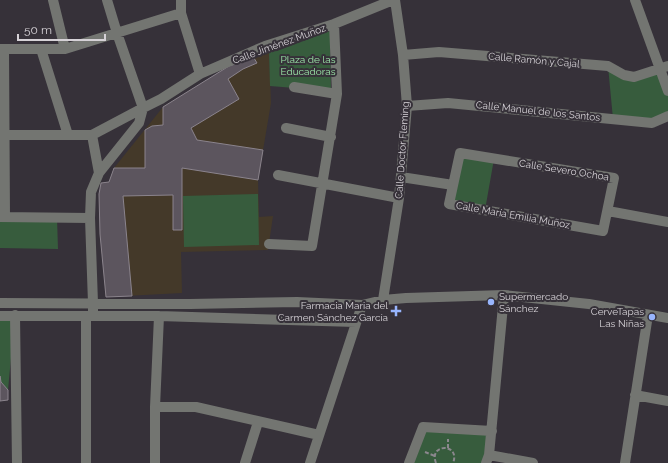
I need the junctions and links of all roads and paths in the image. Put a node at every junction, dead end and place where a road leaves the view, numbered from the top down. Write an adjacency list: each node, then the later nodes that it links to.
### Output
1 (53, 0): 11 (street)
2 (107, 0): 8 (street)
3 (181, 0): 6 (street)
4 (394, 0): 7 (street, Calle Jiménez Muñoz); 12 (street, Calle Doctor Fleming)
5 (635, 0): 13 (street)
6 (181, 13): 8 (street); 14 (street)
7 (334, 24): 14 (street, Calle Jiménez Muñoz); 17 (street)
8 (117, 32): 11 (street); 19 (street)
9 (2, 49): 10 (street); 22 (street)
10 (41, 49): 11 (street); 23 (street)
11 (65, 49)
12 (403, 55): 13 (street, Calle Ramón y Cajal); 18 (street, Calle Doctor Fleming)
13 (664, 67): 16 (street)
14 (200, 74): 19 (street, Calle Jiménez Muñoz)
15 (294, 87): 17 (street)
16 (668, 91)
17 (337, 94): 25 (street)
18 (407, 106): 20 (street, Calle Manuel de los Santos); 29 (street, Calle Doctor Fleming)
19 (143, 108): 24 (street, Calle Jiménez Muñoz); 27 (street)
20 (668, 116)
21 (286, 128): 25 (street)
22 (2, 135): 23 (street); 34 (street)
23 (68, 135): 24 (street)
24 (92, 135): 27 (street)
25 (331, 137): 30 (street)
26 (460, 153): 31 (street, Calle María Emilia Muñoz); 33 (street, Calle Severo Ochoa)
27 (99, 173): 35 (street)
28 (278, 175): 30 (street)
29 (401, 177): 31 (street); 32 (street, Calle Doctor Fleming)
30 (324, 184): 32 (street); 38 (street)
31 (453, 185): 37 (street, Calle María Emilia Muñoz)
32 (399, 198): 40 (street, Calle Doctor Fleming)
33 (608, 211): 36 (street); 37 (street, Calle Severo Ochoa)
34 (3, 217): 35 (street)
35 (90, 218): 42 (street)
36 (668, 222)
37 (603, 231)
38 (269, 244)
39 (504, 295): 40 (street); 45 (street); 57 (street)
40 (383, 300): 44 (street)
41 (0, 303): 42 (street)
42 (93, 303): 43 (street); 48 (street)
43 (190, 304): 44 (street); 50 (street)
44 (362, 305): 52 (street)
45 (648, 315): 51 (street); 53 (street)
46 (0, 316): 47 (street)
47 (15, 316): 48 (street); 61 (street)
48 (89, 316): 49 (street); 62 (street)
49 (159, 316): 50 (street); 55 (street)
50 (188, 318): 52 (street)
51 (668, 318)
52 (356, 322): 58 (street)
53 (635, 395): 54 (street); 70 (street)
54 (668, 400)
55 (155, 407): 56 (street); 63 (street)
56 (258, 422): 58 (street); 64 (street)
57 (492, 431): 59 (street); 66 (street)
58 (319, 435): 65 (street)
59 (488, 459): 69 (street)
60 (453, 462): 67 (path); 68 (path)
61 (17, 463)
62 (86, 463)
63 (155, 463)
64 (245, 463)
65 (310, 463)
66 (409, 463)
67 (436, 463)
68 (457, 463)
69 (533, 463)
70 (625, 463)

